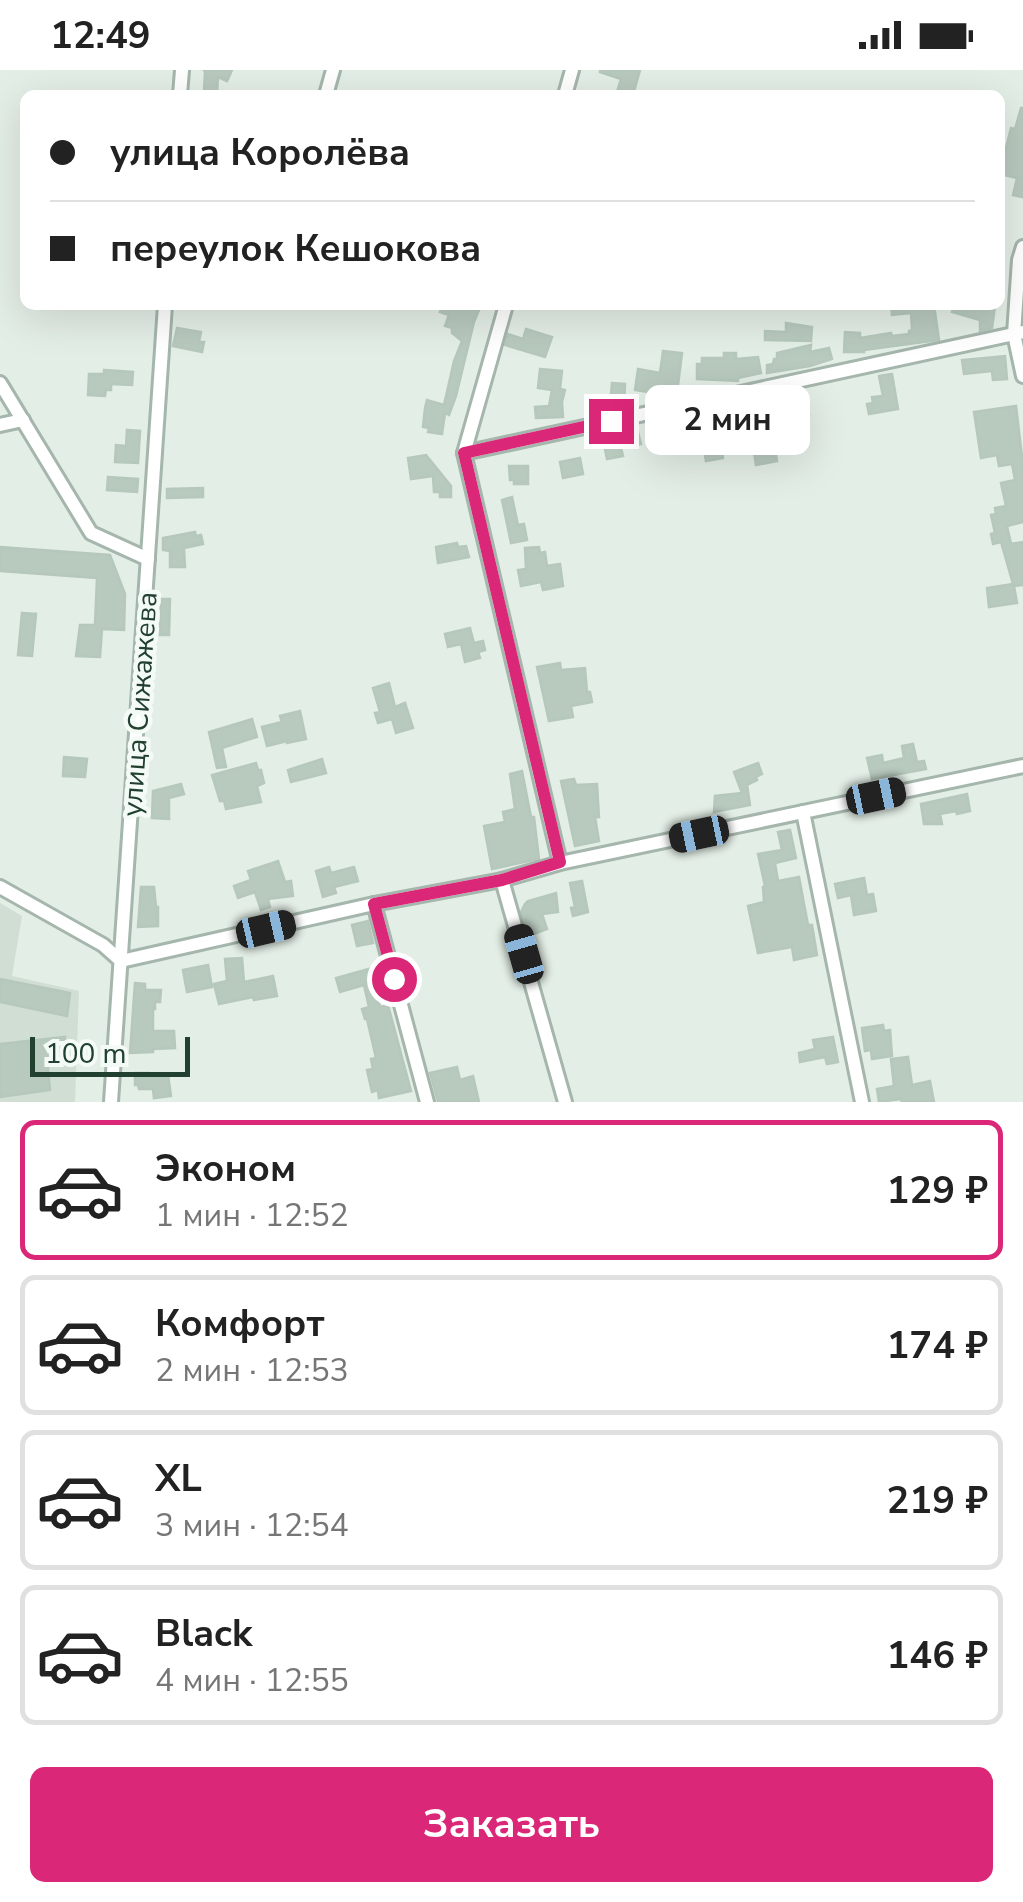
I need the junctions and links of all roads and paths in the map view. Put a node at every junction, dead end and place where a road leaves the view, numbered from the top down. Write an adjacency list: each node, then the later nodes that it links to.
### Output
1 (1023, 247): 4 (street)
2 (165, 310): 10 (street, улица Сижажева)
3 (505, 310): 9 (street)
4 (1018, 333): 5 (street); 9 (street)
5 (1023, 376)
6 (0, 383): 7 (street)
7 (22, 420): 8 (street); 10 (street)
8 (0, 425)
9 (464, 453): 13 (street)
10 (148, 559): 17 (street, улица Сижажева)
11 (1023, 766): 12 (street)
12 (802, 812): 13 (street); 21 (street)
13 (560, 862): 14 (street)
14 (502, 880): 16 (street); 20 (street)
15 (0, 887): 17 (street)
16 (374, 904): 17 (street); 19 (street)
17 (122, 961): 18 (street, улица Сижажева)
18 (111, 1102)
19 (426, 1102)
20 (566, 1102)
21 (862, 1102)

